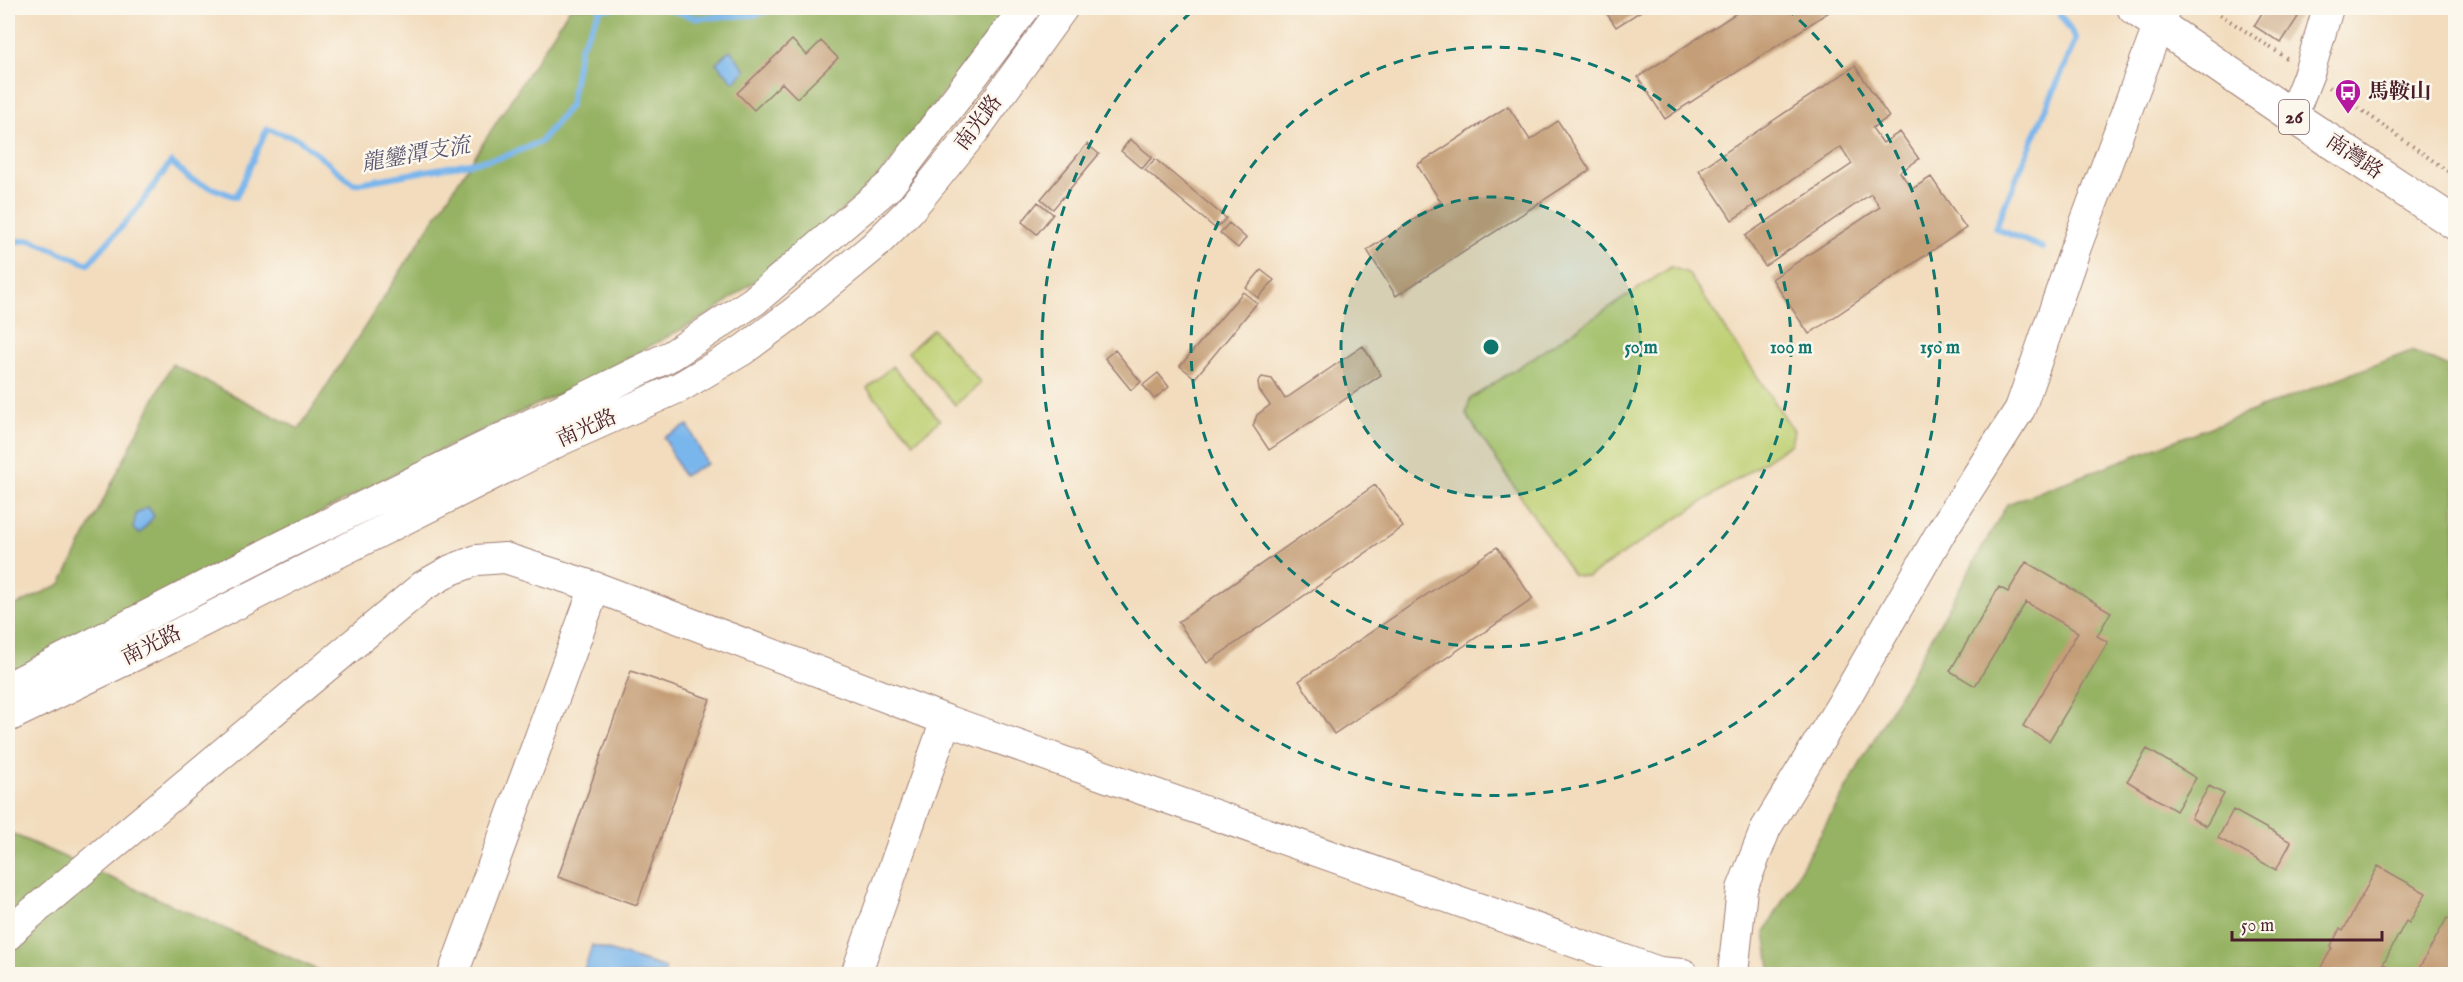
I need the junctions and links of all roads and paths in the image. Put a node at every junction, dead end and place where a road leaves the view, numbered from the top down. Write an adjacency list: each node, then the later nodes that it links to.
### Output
1 (1025, 8): 10 (street, 南光路)
2 (1063, 8): 11 (street, 南光路)
3 (2210, 8): 6 (path)
4 (2328, 8): 6 (street)
5 (2158, 12): 6 (main road, 南灣路 / 26); 17 (street)
6 (2300, 95): 7 (path); 8 (main road, 南灣路 / 26)
7 (2456, 177)
8 (2455, 215)
9 (595, 586): 12 (street); 13 (street); 15 (street)
10 (8, 687)
11 (8, 717)
12 (946, 720): 14 (street); 16 (street)
13 (8, 935)
14 (1667, 974)
15 (453, 975)
16 (856, 975)
17 (1733, 975)

